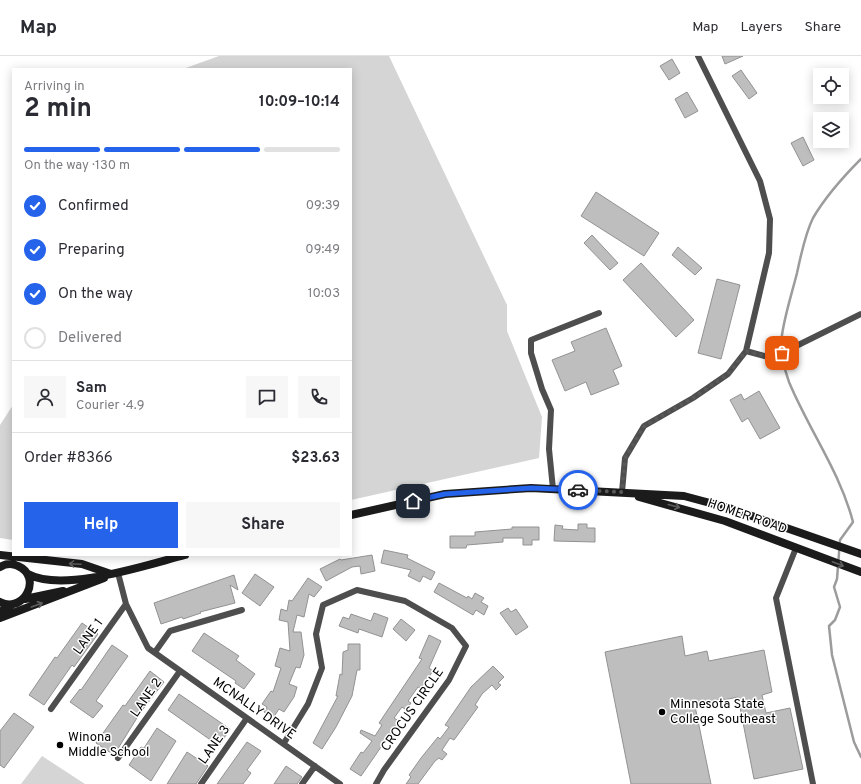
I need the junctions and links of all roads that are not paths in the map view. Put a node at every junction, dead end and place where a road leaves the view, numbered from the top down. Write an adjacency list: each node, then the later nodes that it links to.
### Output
1 (698, 56): 4 (street)
2 (599, 313): 5 (street)
3 (861, 314): 4 (street)
4 (746, 351): 6 (street)
5 (553, 489): 6 (street, HOMER ROAD); 7 (street, HOMER ROAD)
6 (622, 492): 8 (street, HOMER ROAD, one-way to 8); 9 (street, HOMER ROAD)
7 (352, 515)
8 (796, 548): 15 (street, HOMER ROAD, one-way to 15); 37 (street)
9 (861, 554)
10 (0, 555): 17 (street, one-way to 10)
11 (181, 556): 17 (street)
12 (0, 561): 13 (street)
13 (9, 564): 14 (street); 16 (street)
14 (0, 567)
15 (861, 572)
16 (28, 574): 17 (street); 19 (street)
17 (115, 574): 18 (street); 22 (street)
18 (84, 586): 19 (street); 25 (street, one-way to 18)
19 (25, 599): 21 (street)
20 (0, 602): 21 (street)
21 (14, 604): 24 (street)
22 (126, 604): 26 (street, MCNALLY DRIVE); 28 (street, LANE 1)
23 (242, 610): 26 (street)
24 (0, 612)
25 (0, 618)
26 (155, 652): 27 (street, MCNALLY DRIVE)
27 (180, 670): 29 (street, MCNALLY DRIVE); 31 (street, LANE 2)
28 (51, 709)
29 (247, 718): 30 (street, MCNALLY DRIVE); 33 (street, LANE 3)
30 (284, 743): 32 (street, MCNALLY DRIVE); 36 (street, CROCUS CIRCLE)
31 (118, 758)
32 (315, 766): 34 (street); 35 (street, MCNALLY DRIVE)
33 (201, 784)
34 (302, 784)
35 (340, 784)
36 (376, 784)
37 (813, 784)

